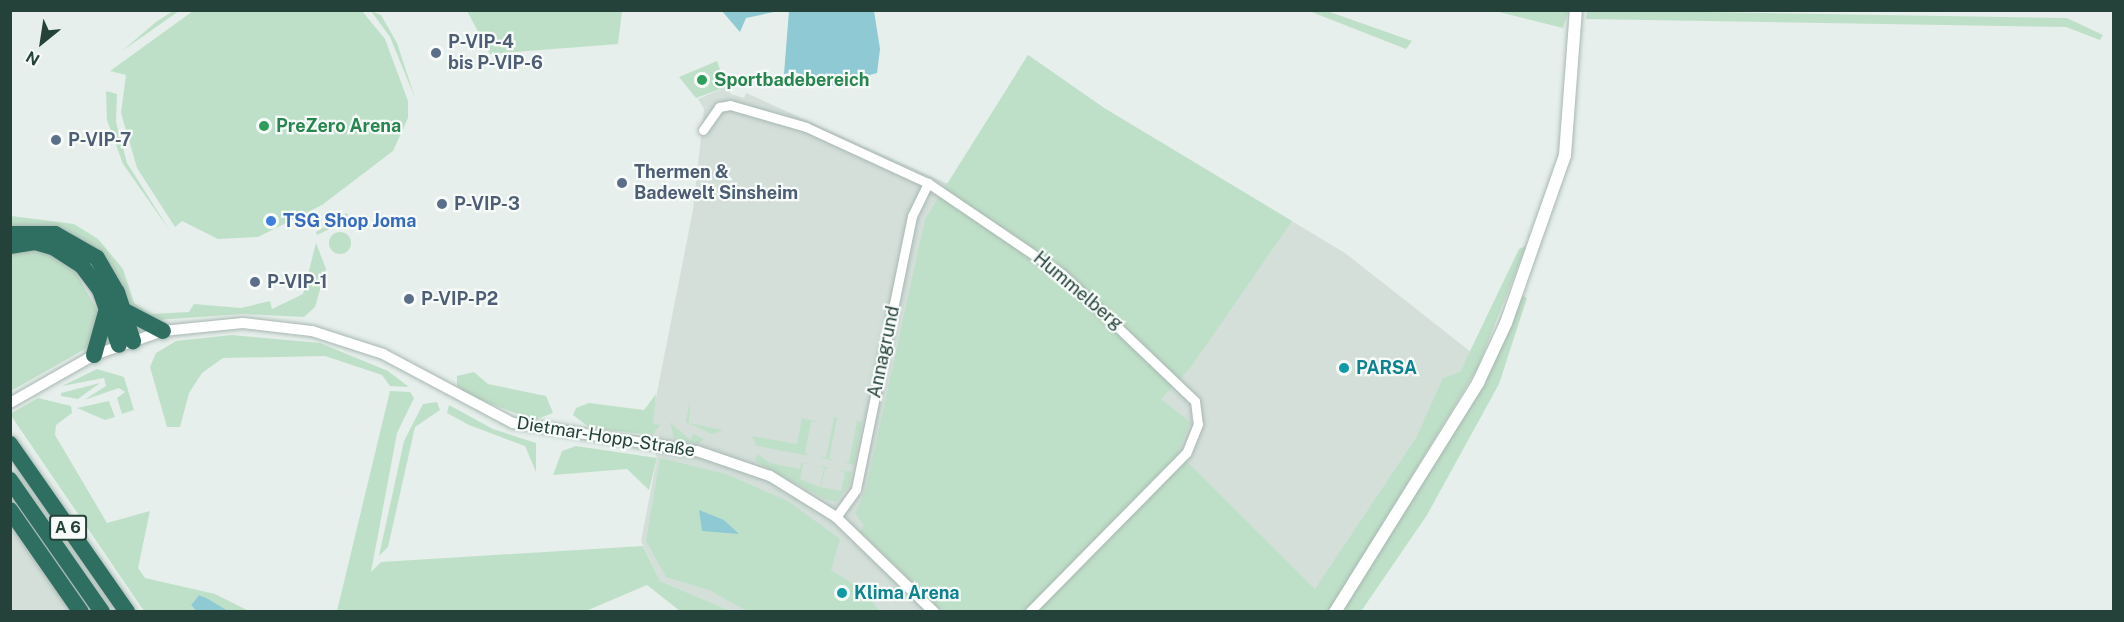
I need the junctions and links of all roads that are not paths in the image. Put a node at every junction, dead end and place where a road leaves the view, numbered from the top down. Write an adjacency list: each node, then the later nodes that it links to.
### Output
1 (1575, 10): 20 (main road)
2 (703, 130): 3 (street, Hummelberg)
3 (928, 183): 14 (street, Annagrund); 19 (street, Hummelberg)
4 (10, 234): 6 (highway)
5 (10, 246): 6 (highway)
6 (115, 309): 7 (highway); 8 (highway); 9 (highway)
7 (163, 332): 8 (street, Dietmar-Hopp-Straße); 14 (street, Dietmar-Hopp-Straße)
8 (126, 343): 9 (street, Dietmar-Hopp-Straße)
9 (94, 355): 10 (street, Dietmar-Hopp-Straße)
10 (10, 403)
11 (10, 444): 17 (highway, A 6)
12 (10, 480): 16 (highway, A 6)
13 (10, 510): 15 (highway)
14 (836, 517): 18 (street, Dietmar-Hopp-Straße)
15 (81, 612)
16 (102, 612)
17 (127, 612)
18 (934, 612)
19 (1029, 612)
20 (1335, 612)

